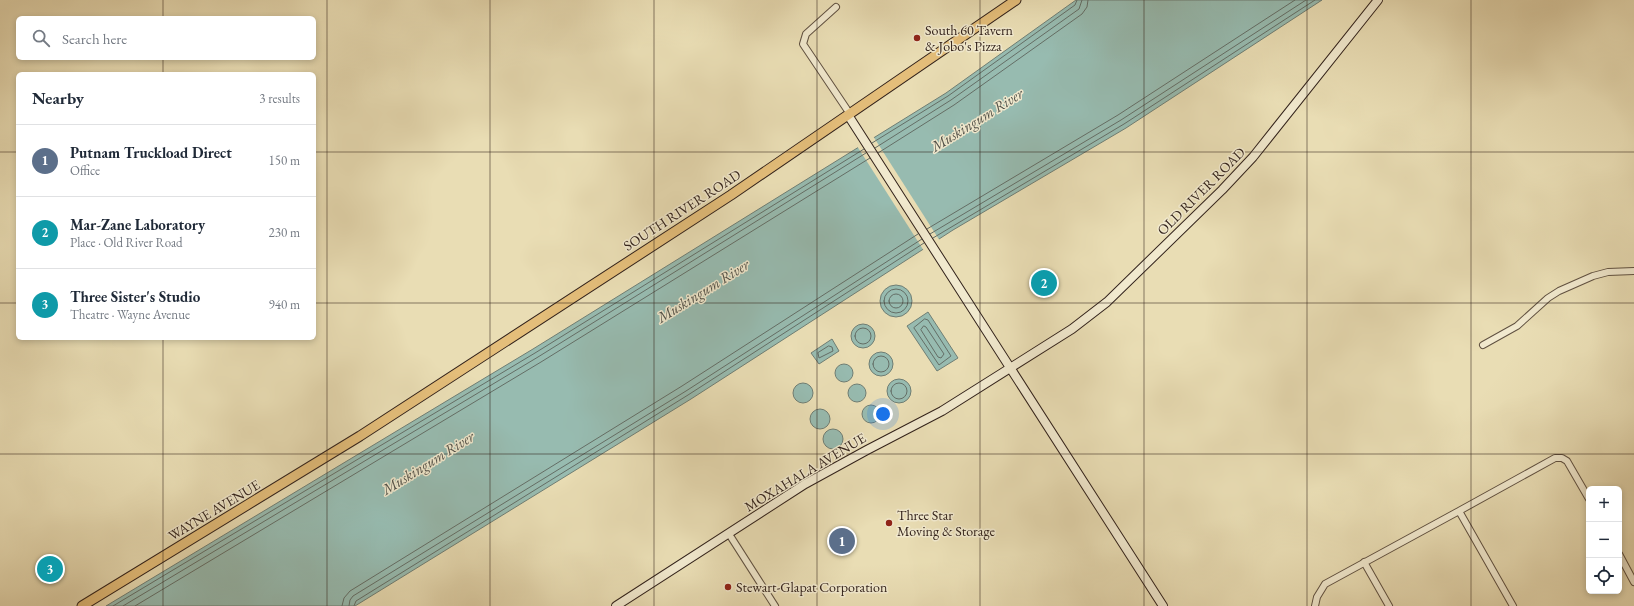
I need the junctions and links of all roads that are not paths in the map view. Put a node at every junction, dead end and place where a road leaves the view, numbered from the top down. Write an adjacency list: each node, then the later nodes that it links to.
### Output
1 (1016, 0): 4 (main road, SOUTH RIVER ROAD)
2 (1378, 0): 7 (main road, OLD RIVER ROAD)
3 (836, 7): 4 (street)
4 (849, 114): 7 (main road); 8 (main road, SOUTH RIVER ROAD)
5 (1634, 272): 6 (street)
6 (1483, 345)
7 (1010, 368): 11 (main road, MOXAHALA AVENUE); 18 (main road)
8 (360, 436): 15 (main road, WAYNE AVENUE)
9 (1586, 494): 10 (street)
10 (1459, 511): 13 (street); 21 (street)
11 (729, 534): 16 (main road, MOXAHALA AVENUE); 17 (street)
12 (1621, 558): 14 (street)
13 (1364, 562): 19 (street); 20 (street)
14 (1634, 582)
15 (82, 606)
16 (616, 606)
17 (776, 606)
18 (1163, 606)
19 (1315, 606)
20 (1389, 606)
21 (1513, 606)

